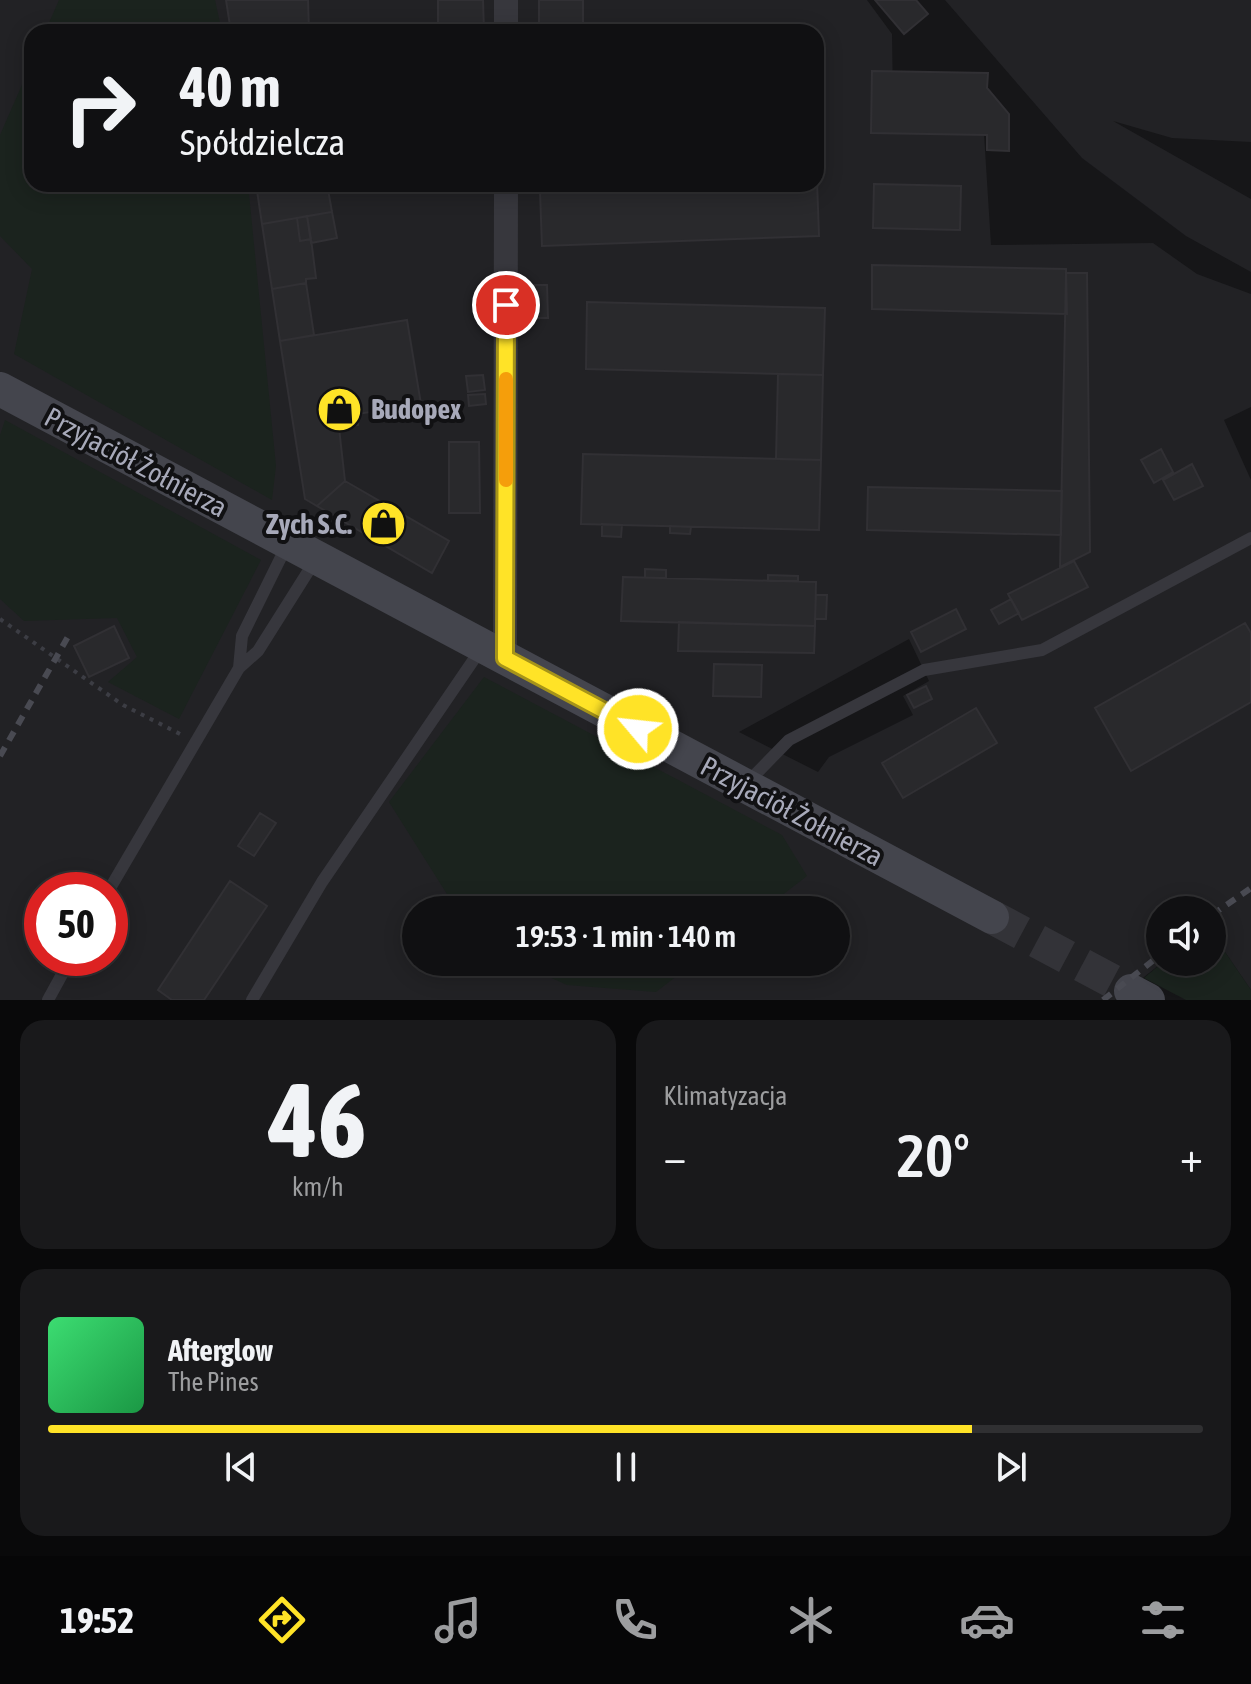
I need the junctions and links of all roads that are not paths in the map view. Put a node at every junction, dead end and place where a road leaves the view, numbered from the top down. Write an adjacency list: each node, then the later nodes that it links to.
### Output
1 (506, 0): 2 (street)
2 (506, 24)
3 (506, 192): 7 (street)
4 (0, 389): 6 (main road, Przyjaciół Żołnierza)
5 (1251, 538): 9 (lane)
6 (302, 551): 7 (main road, Przyjaciół Żołnierza); 8 (lane); 8 (lane)
7 (494, 652): 9 (main road, Przyjaciół Żołnierza); 14 (lane)
8 (239, 668): 10 (lane)
9 (744, 786): 11 (main road, Przyjaciół Żołnierza)
10 (119, 872)
11 (992, 917)
12 (61, 976): 13 (lane)
13 (48, 1000)
14 (252, 1000)

